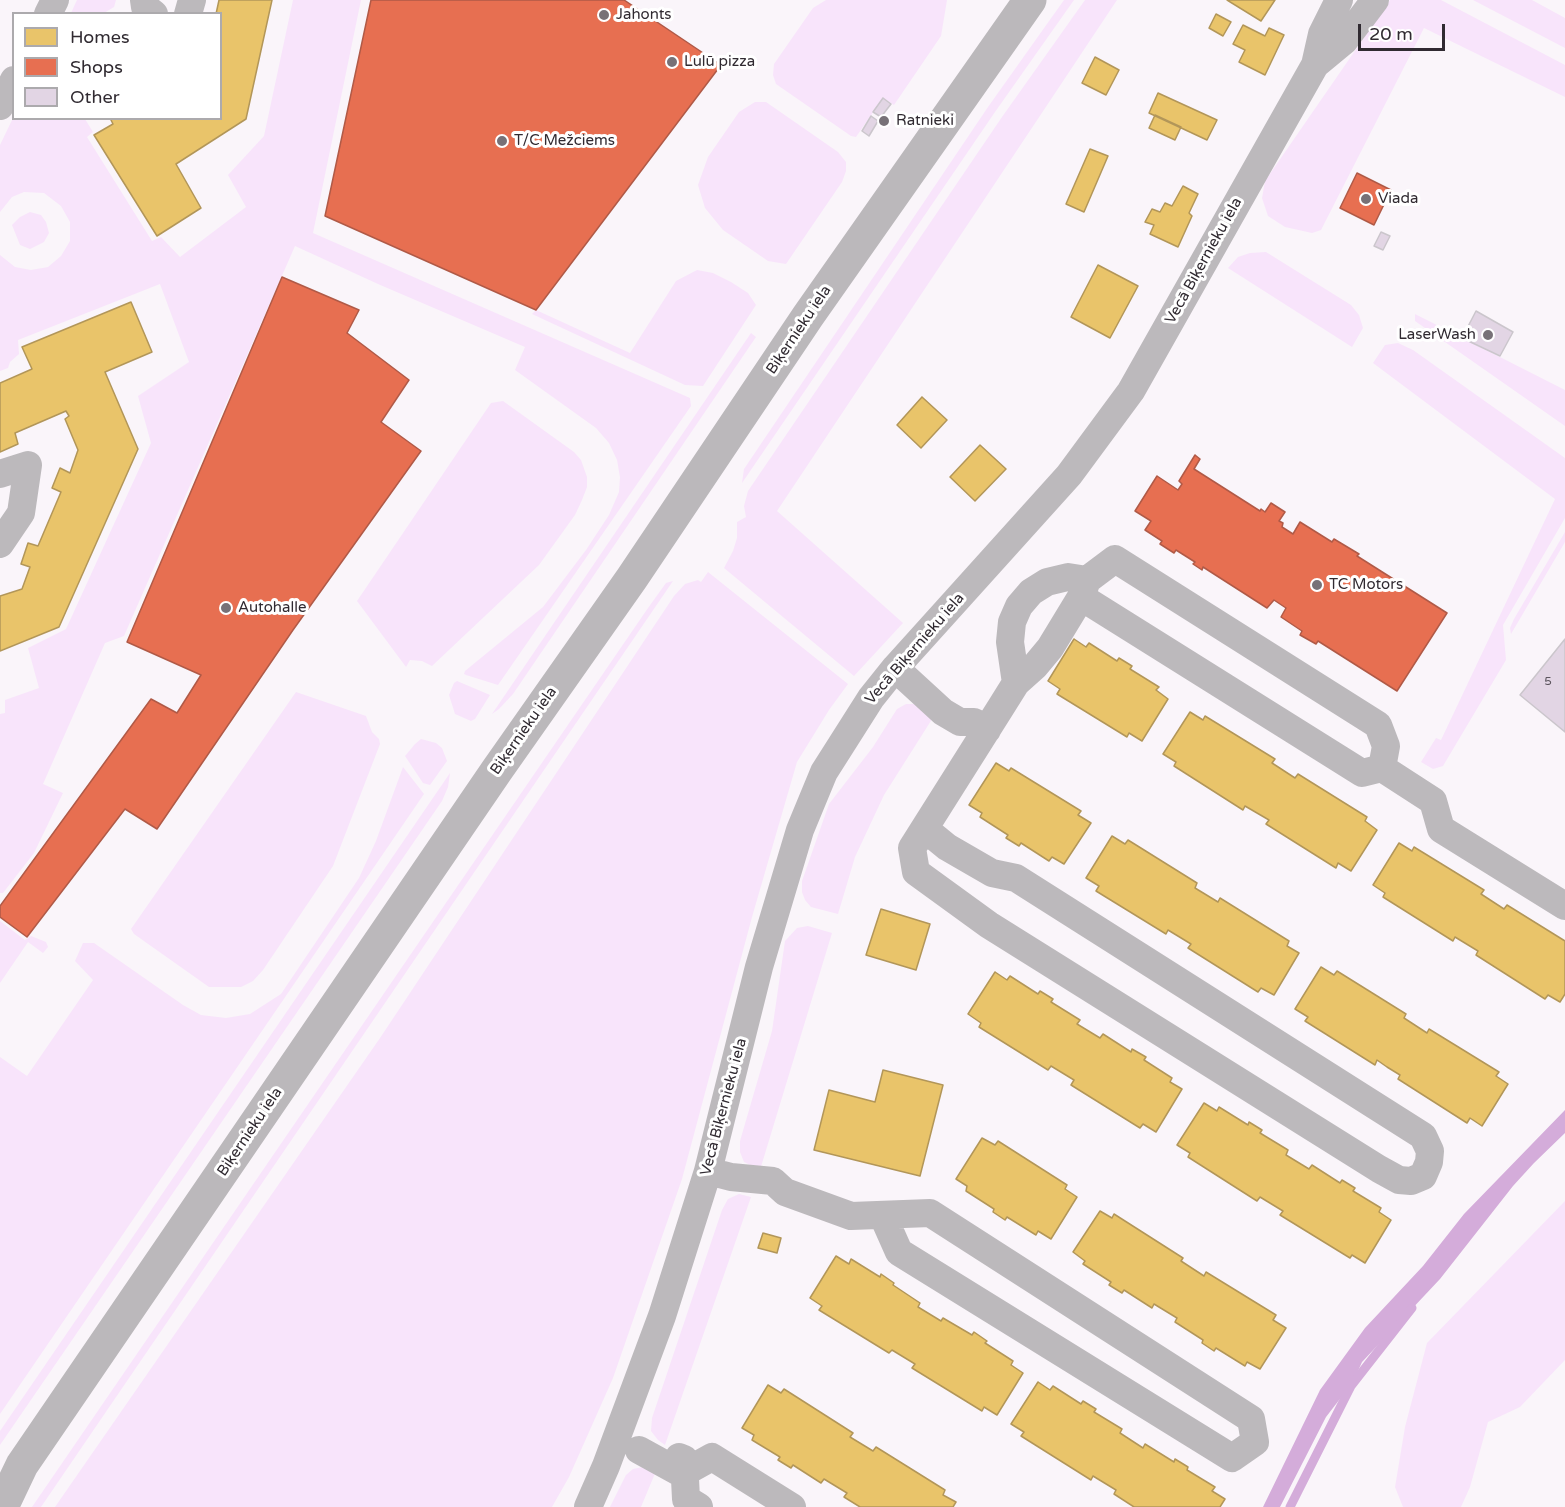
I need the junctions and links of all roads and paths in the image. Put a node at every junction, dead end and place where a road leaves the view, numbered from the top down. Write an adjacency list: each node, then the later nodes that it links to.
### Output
1 (144, 0): 5 (street)
2 (1030, 0): 22 (main road, Biķernieku iela)
3 (1339, 0): 6 (street, Vecā Biķernieku iela)
4 (1375, 0): 6 (street, Vecā Biķernieku iela)
5 (151, 12)
6 (1314, 65): 12 (street, Vecā Biķernieku iela)
7 (12, 84): 8 (street)
8 (0, 106)
9 (0, 474): 10 (street)
10 (0, 544)
11 (1084, 588): 13 (street); 13 (street); 15 (street); 15 (street)
12 (895, 668): 14 (street); 18 (street, Vecā Biķernieku iela)
13 (1016, 683): 14 (street)
14 (980, 726): 16 (street)
15 (1382, 768): 17 (street)
16 (925, 829): 16 (street)
17 (1565, 906)
18 (720, 1174): 19 (street); 20 (street, Vecā Biķernieku iela)
19 (883, 1216): 19 (street)
20 (627, 1446): 21 (street); 24 (street, Vecā Biķernieku iela)
21 (677, 1470): 25 (street); 26 (street)
22 (11, 1476): 23 (main road, Biķernieku iela)
23 (2, 1507)
24 (588, 1507)
25 (699, 1507)
26 (792, 1507)

